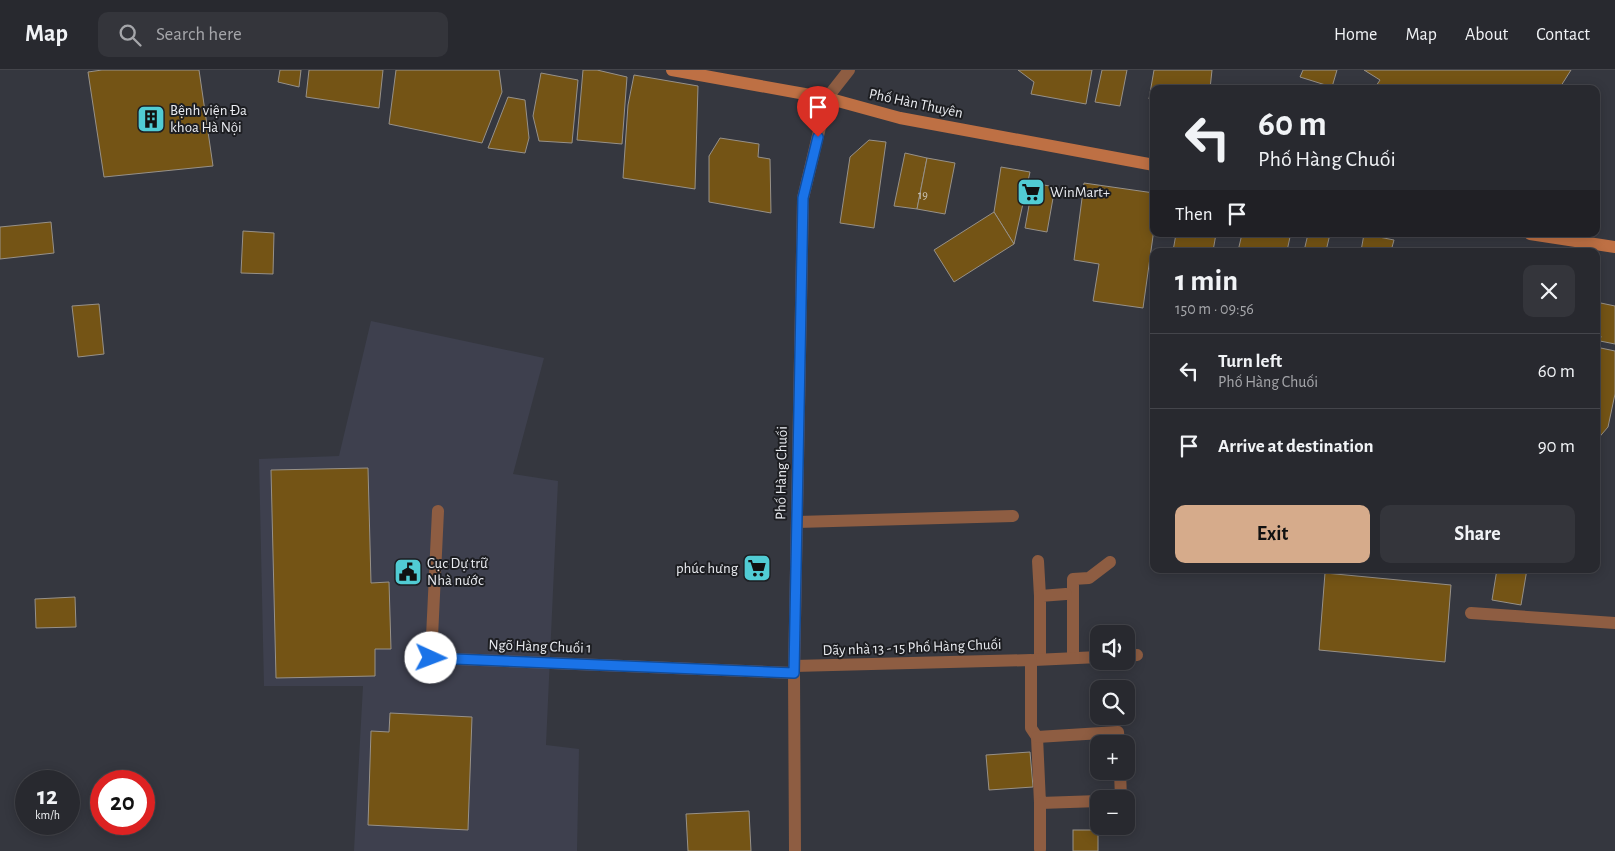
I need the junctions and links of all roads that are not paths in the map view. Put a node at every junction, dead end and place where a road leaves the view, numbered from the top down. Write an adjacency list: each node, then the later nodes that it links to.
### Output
1 (672, 70): 3 (street, Phố Hàn Thuyên)
2 (849, 70): 3 (street)
3 (827, 98): 4 (street, Phố Hàn Thuyên); 9 (street, Phố Hàng Chuối)
4 (1150, 165)
5 (1548, 237): 6 (street)
6 (1615, 248)
7 (438, 511): 19 (street, Ngõ Hàng Chuối 1)
8 (1013, 516): 9 (street)
9 (797, 522): 19 (street, Phố Hàng Chuối)
10 (1038, 561): 13 (street)
11 (1110, 562): 17 (street)
12 (1066, 594): 13 (street)
13 (1040, 596): 18 (street)
14 (1471, 613): 15 (street)
15 (1615, 623)
16 (1090, 657): 17 (street, Dãy nhà 13 - 15 Phố Hàng Chuối)
17 (1073, 658): 18 (street, Dãy nhà 13 - 15 Phố Hàng Chuối)
18 (1036, 660): 19 (street, Dãy nhà 13 - 15 Phố Hàng Chuối); 21 (street)
19 (794, 670): 25 (street, Phố Hàng Chuối)
20 (1118, 735): 21 (street)
21 (1037, 737): 23 (street)
22 (1090, 801): 23 (street)
23 (1040, 803): 24 (street)
24 (1040, 849)
25 (795, 851)

